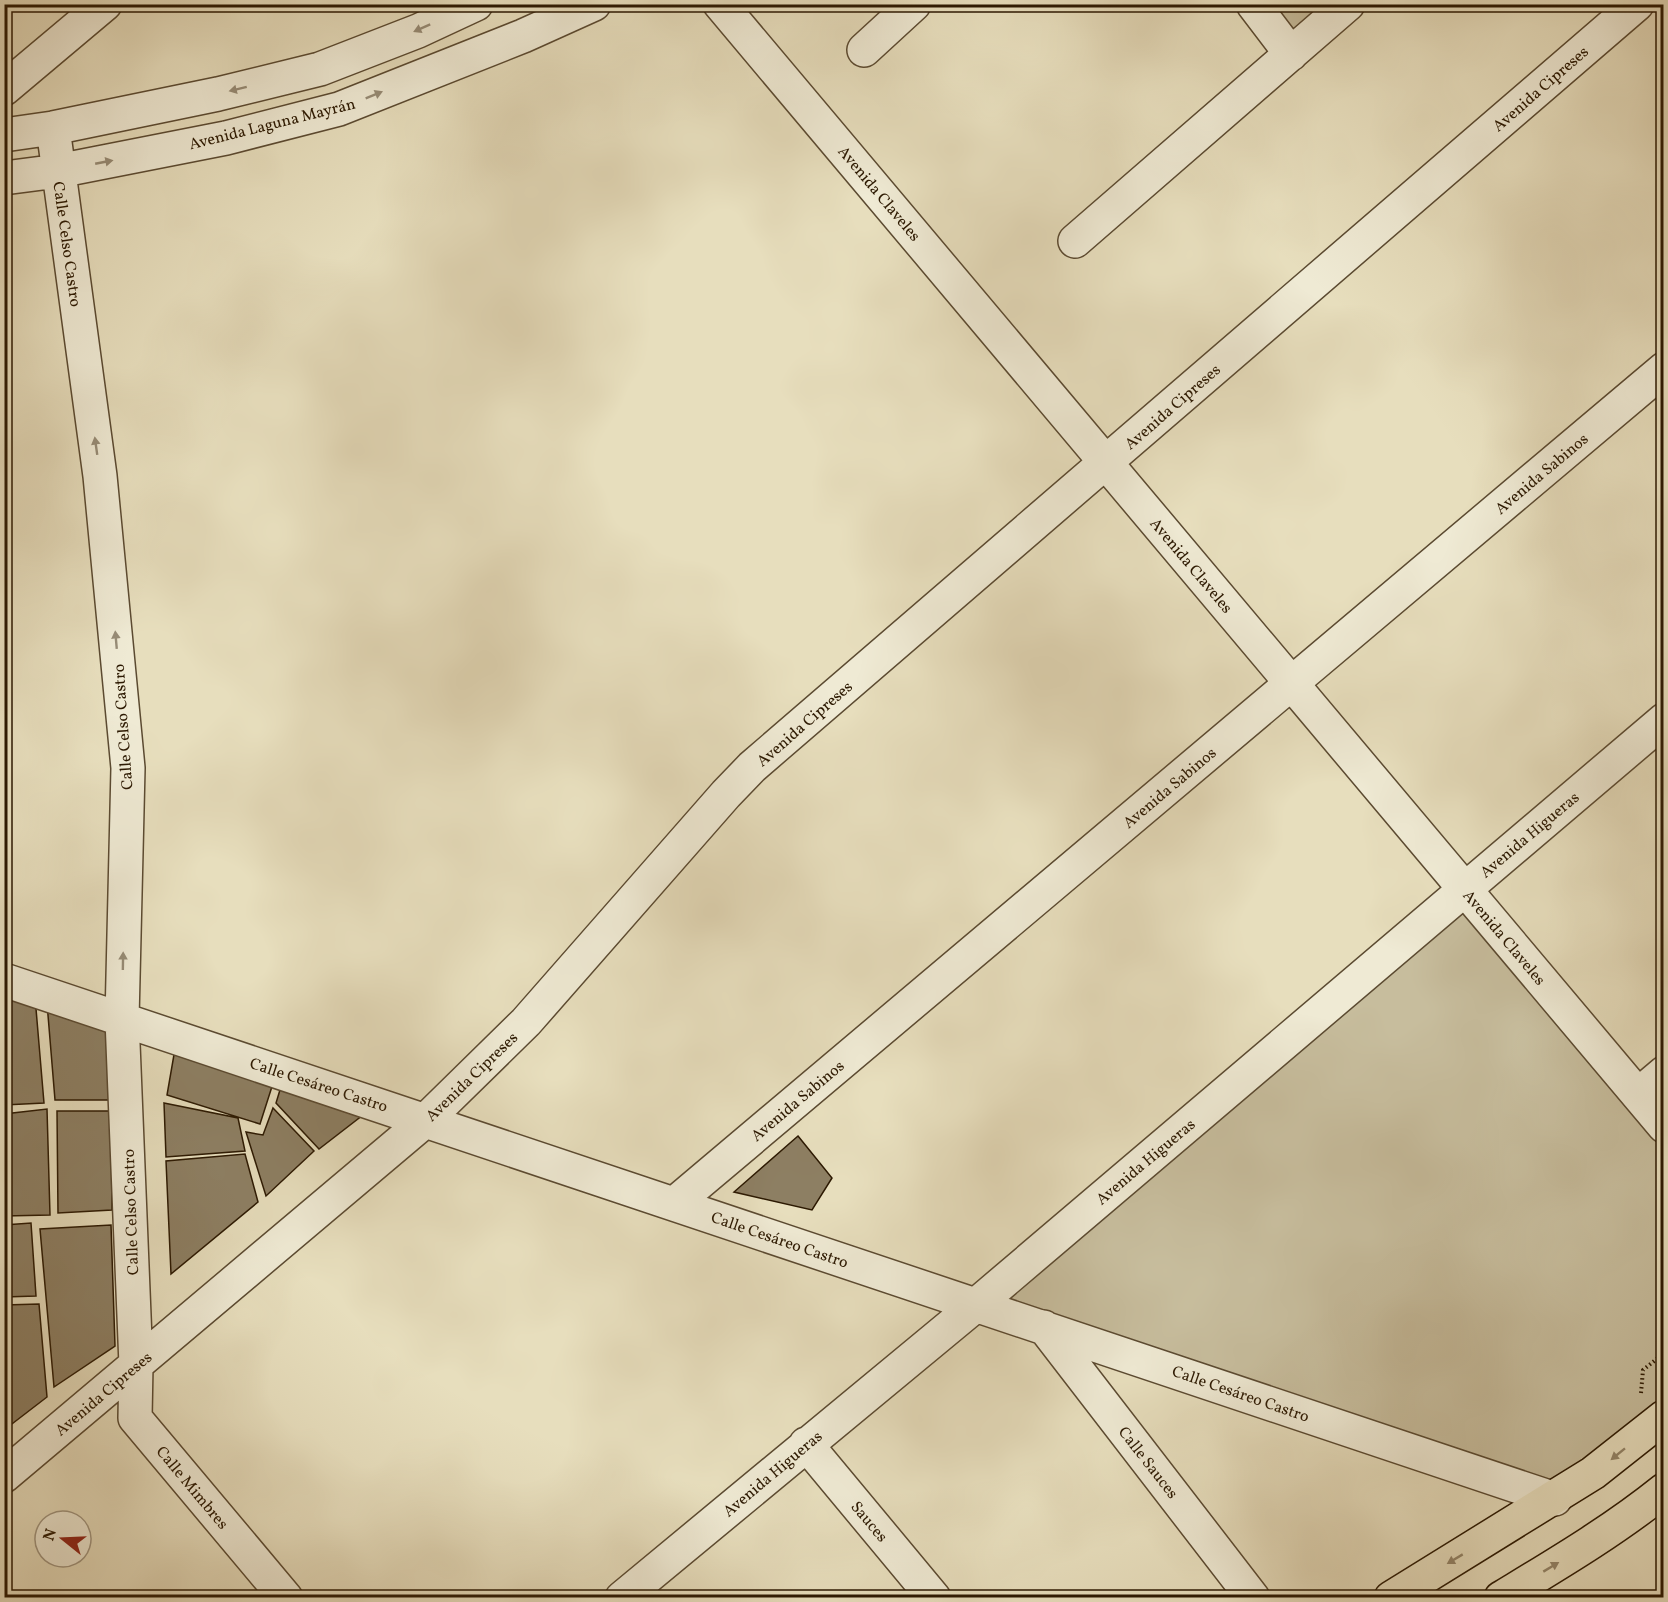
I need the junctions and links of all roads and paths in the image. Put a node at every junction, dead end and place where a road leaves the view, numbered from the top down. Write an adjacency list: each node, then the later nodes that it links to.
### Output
1 (105, 4): 13 (street)
2 (476, 4): 14 (street, one-way to 14)
3 (594, 4): 16 (street, Avenida Laguna Mayrán, one-way to 3)
4 (720, 4): 20 (street, Avenida Claveles)
5 (914, 4): 11 (street)
6 (1253, 4): 12 (street)
7 (1348, 4): 12 (street)
8 (1637, 4): 20 (street, Avenida Cipreses)
9 (1657, 4): 10 (street)
10 (1664, 12)
11 (864, 50)
12 (1291, 54): 18 (street)
13 (4, 89)
14 (53, 128): 15 (street); 16 (street, Calle Celso Castro)
15 (4, 135)
16 (58, 171): 17 (street, Avenida Laguna Mayrán); 25 (street, Calle Celso Castro, one-way to 16)
17 (4, 178)
18 (1075, 241)
19 (1664, 369): 21 (street, Avenida Sabinos)
20 (1107, 462): 21 (street, Avenida Claveles); 28 (street, Avenida Cipreses)
21 (1292, 684): 23 (street, Avenida Claveles); 30 (street, Avenida Sabinos)
22 (1664, 720): 23 (street, Avenida Higueras)
23 (1464, 889): 27 (street, Avenida Claveles); 31 (street, Avenida Higueras)
24 (4, 980): 25 (street, Calle Cesáreo Castro)
25 (122, 1019): 28 (street, Calle Cesáreo Castro); 33 (street, Calle Celso Castro)
26 (1664, 1073): 27 (street)
27 (1638, 1095): 29 (street, Avenida Claveles)
28 (426, 1120): 30 (street, Calle Cesáreo Castro); 33 (street, Avenida Cipreses)
29 (1664, 1126)
30 (674, 1204): 31 (street, Calle Cesáreo Castro)
31 (976, 1305): 32 (street, Calle Cesáreo Castro); 35 (street, Avenida Higueras)
32 (1044, 1327): 38 (street, Calle Cesáreo Castro); 42 (street, Calle Sauces)
33 (136, 1365): 36 (street, Avenida Cipreses); 39 (street, Calle Mimbres)
34 (1664, 1417): 38 (main road, one-way to 38)
35 (806, 1444): 40 (street, Avenida Higueras); 41 (street, Sauces)
36 (4, 1476)
37 (1664, 1490): 44 (main road, one-way to 37)
38 (1555, 1498): 43 (main road, one-way to 43)
39 (286, 1598)
40 (622, 1598)
41 (934, 1598)
42 (1253, 1598)
43 (1391, 1598)
44 (1501, 1598)

